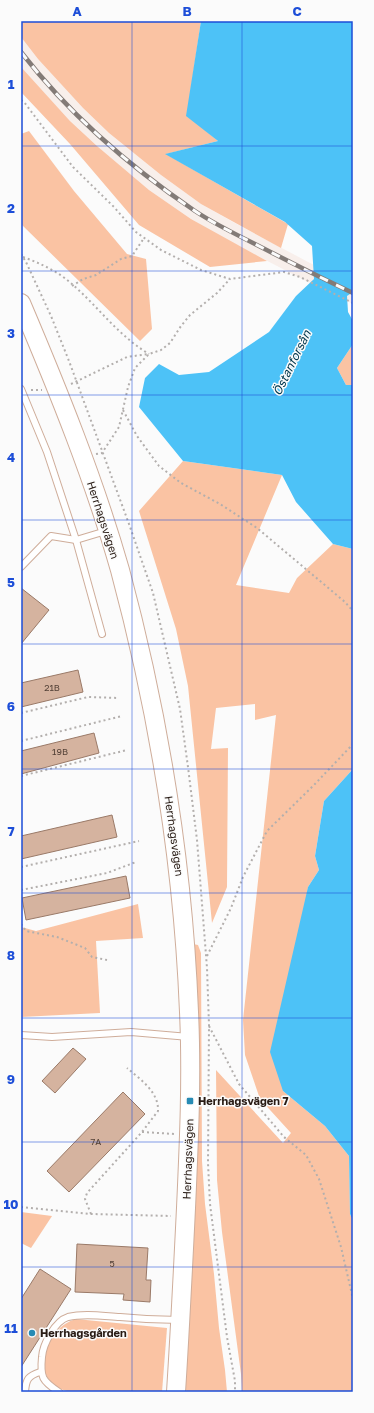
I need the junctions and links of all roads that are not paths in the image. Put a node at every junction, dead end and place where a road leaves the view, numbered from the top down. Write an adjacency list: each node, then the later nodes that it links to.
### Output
1 (21, 303): 3 (street, Herrhagsvägen)
2 (21, 390): 4 (lane)
3 (107, 531): 4 (lane); 8 (street, Herrhagsvägen)
4 (76, 540): 5 (lane); 6 (lane)
5 (21, 567)
6 (102, 634)
7 (21, 1035): 8 (lane)
8 (190, 1037): 9 (street, Herrhagsvägen)
9 (180, 1320): 10 (lane); 13 (street, Herrhagsvägen)
10 (40, 1372): 11 (lane); 12 (lane)
11 (25, 1392)
12 (58, 1392)
13 (176, 1392)

